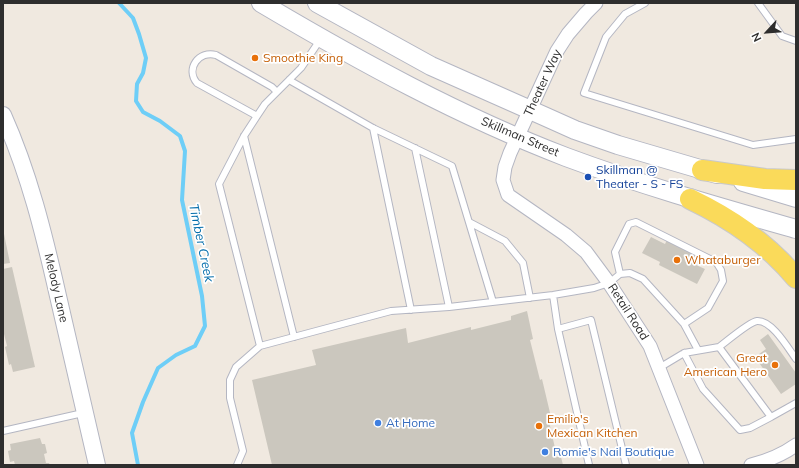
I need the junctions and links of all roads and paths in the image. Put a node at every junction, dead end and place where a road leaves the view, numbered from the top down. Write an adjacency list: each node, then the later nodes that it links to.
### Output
1 (261, 3): 7 (main road, Skillman Street)
2 (317, 3): 6 (main road)
3 (596, 3): 11 (street, Theater Way)
4 (645, 3): 17 (lane)
5 (758, 3): 8 (lane)
6 (337, 11): 7 (main road); 11 (main road)
7 (320, 38): 9 (lane); 16 (main road, Skillman Street)
8 (796, 41)
9 (289, 80): 10 (lane); 14 (lane)
10 (277, 92): 13 (lane); 13 (lane)
11 (531, 111): 16 (street, Theater Way); 19 (main road)
12 (3, 115): 44 (street, Melody Lane)
13 (257, 116): 15 (lane)
14 (373, 128): 18 (lane); 33 (lane)
15 (244, 136): 36 (lane); 37 (lane)
16 (518, 137): 21 (street, Theater Way); 23 (main road, Skillman Street)
17 (796, 139)
18 (415, 148): 24 (lane); 32 (lane)
19 (702, 170): 20 (main road); 22 (main road)
20 (796, 180)
21 (508, 195): 28 (street, Retail Road)
22 (796, 198)
23 (690, 199): 25 (main road, Skillman Street); 27 (main road)
24 (469, 222): 30 (lane); 31 (lane)
25 (796, 229)
26 (620, 274): 28 (lane); 34 (lane); 34 (lane)
27 (796, 278)
28 (609, 283): 29 (lane); 42 (street, Retail Road)
29 (553, 295): 30 (lane); 35 (lane)
30 (530, 298): 31 (lane)
31 (493, 302): 32 (lane)
32 (449, 307): 33 (lane)
33 (411, 310): 36 (lane)
34 (684, 324): 39 (lane)
35 (558, 329): 50 (lane); 51 (lane)
36 (294, 337): 37 (lane)
37 (260, 346): 49 (lane)
38 (719, 347): 39 (lane); 41 (lane); 45 (lane)
39 (698, 350): 40 (lane)
40 (684, 353): 42 (lane); 45 (lane)
41 (796, 358)
42 (659, 368): 52 (street, Retail Road)
43 (796, 403): 45 (lane)
44 (85, 412): 46 (lane); 48 (street, Melody Lane)
45 (771, 417)
46 (3, 431)
47 (796, 445): 53 (street)
48 (97, 465)
49 (237, 465)
50 (589, 465)
51 (626, 465)
52 (697, 465)
53 (751, 465)

